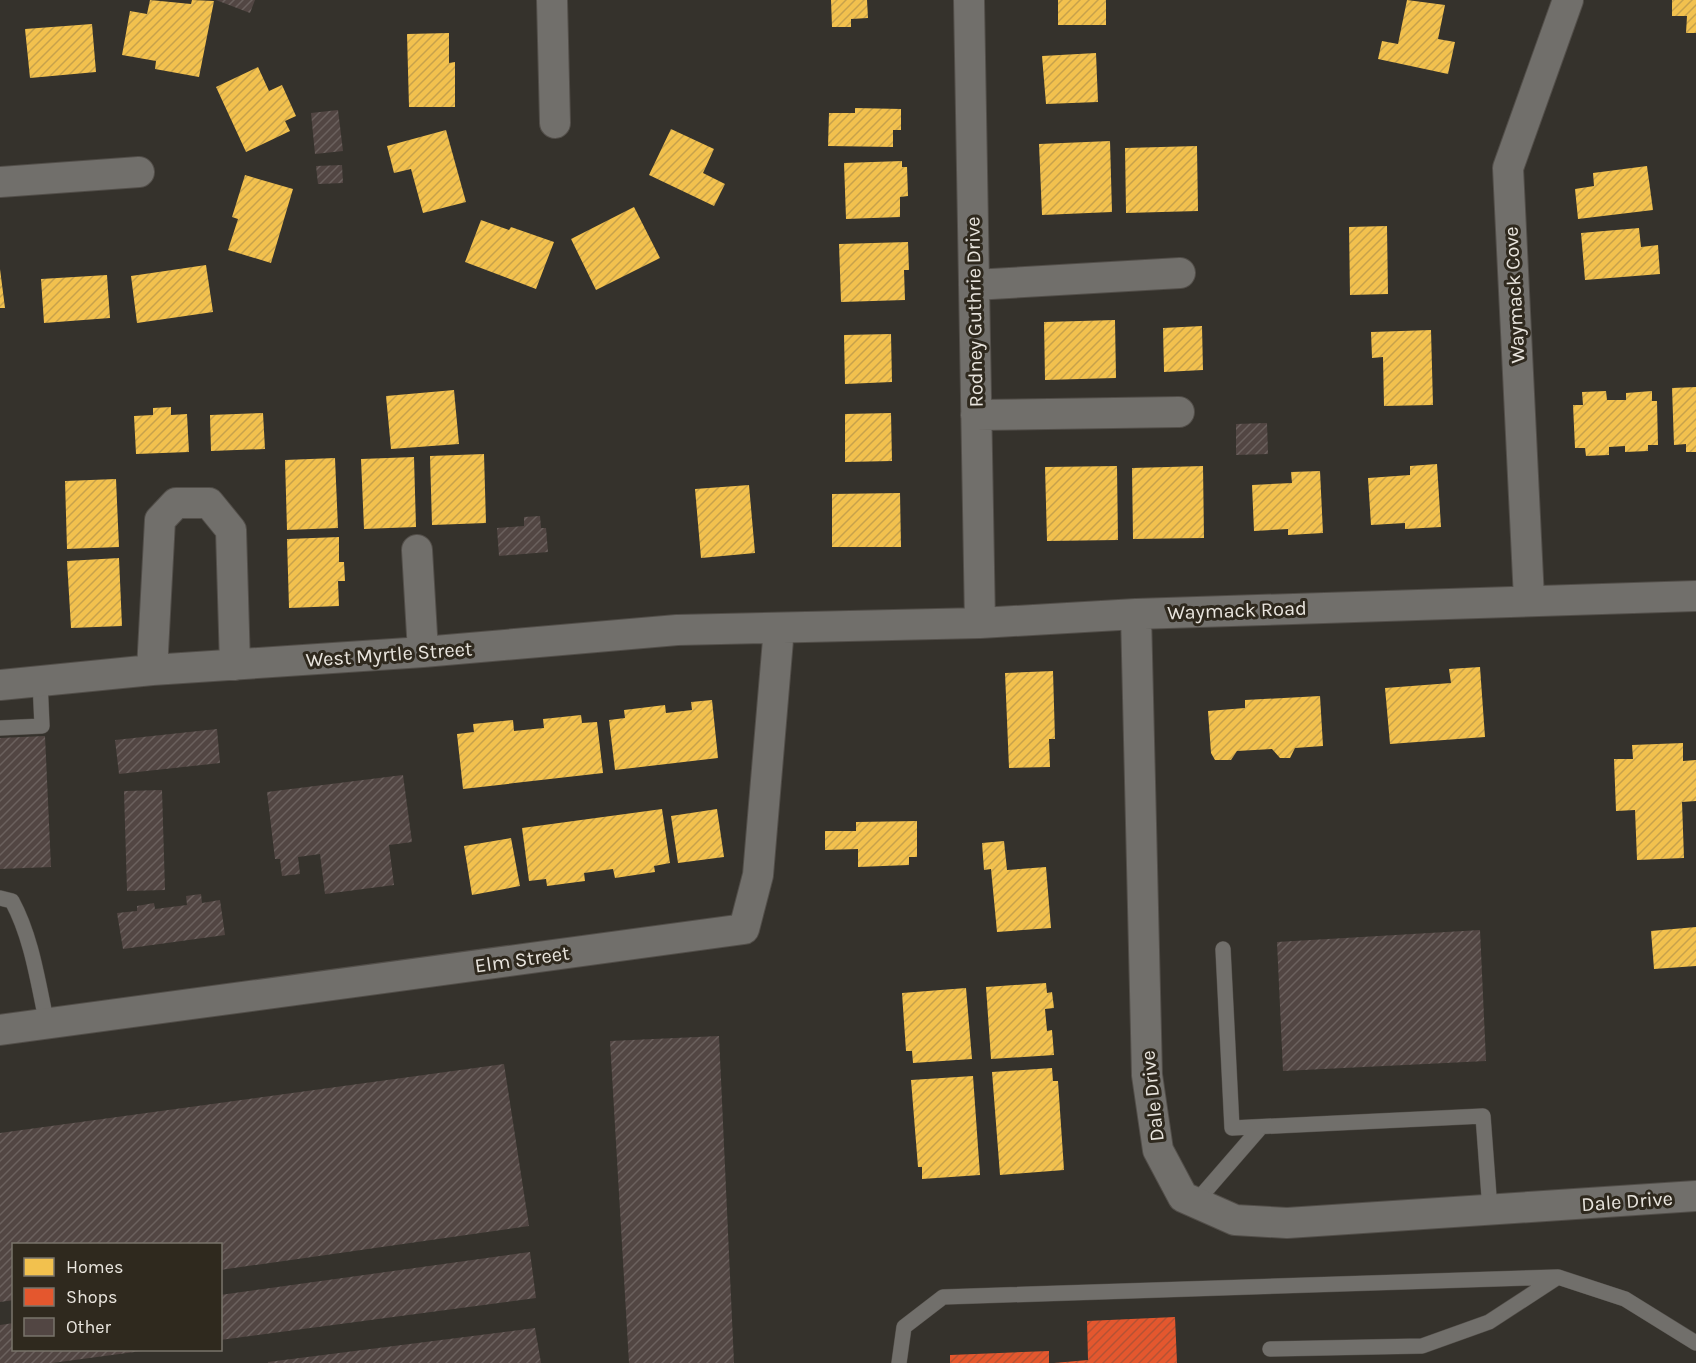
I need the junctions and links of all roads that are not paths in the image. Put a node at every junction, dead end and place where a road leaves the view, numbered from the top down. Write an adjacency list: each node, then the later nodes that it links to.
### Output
1 (552, 0): 4 (street)
2 (969, 0): 8 (street, Rodney Guthrie Drive)
3 (1568, 0): 13 (street, Waymack Cove)
4 (555, 123)
5 (140, 172): 6 (street)
6 (0, 182)
7 (1180, 273): 8 (street)
8 (974, 285): 10 (street, Rodney Guthrie Drive)
9 (1179, 412): 10 (street)
10 (976, 415): 15 (street, Rodney Guthrie Drive)
11 (417, 550): 17 (street)
12 (1696, 596): 13 (street, Waymack Road)
13 (1529, 599): 14 (street, Waymack Road)
14 (1136, 614): 15 (street, Waymack Road); 29 (street, Dale Drive)
15 (980, 623): 16 (street, Waymack Road)
16 (779, 628): 17 (street, West Myrtle Street); 25 (street, Elm Street)
17 (423, 652): 18 (street, West Myrtle Street)
18 (235, 665): 19 (street, West Myrtle Street); 19 (street)
19 (152, 670): 20 (street, West Myrtle Street)
20 (40, 681): 21 (street, West Myrtle Street); 22 (lane)
21 (0, 685)
22 (0, 728)
23 (0, 898): 25 (lane)
24 (1223, 949): 27 (lane)
25 (47, 1023): 26 (street, Elm Street)
26 (0, 1030)
27 (1262, 1127): 29 (lane); 30 (lane)
28 (1696, 1196): 30 (street, Dale Drive)
29 (1195, 1203): 30 (street, Dale Drive)
30 (1490, 1210)
31 (1558, 1277): 32 (lane); 33 (lane); 34 (lane)
32 (1696, 1343)
33 (1270, 1349)
34 (899, 1363)

